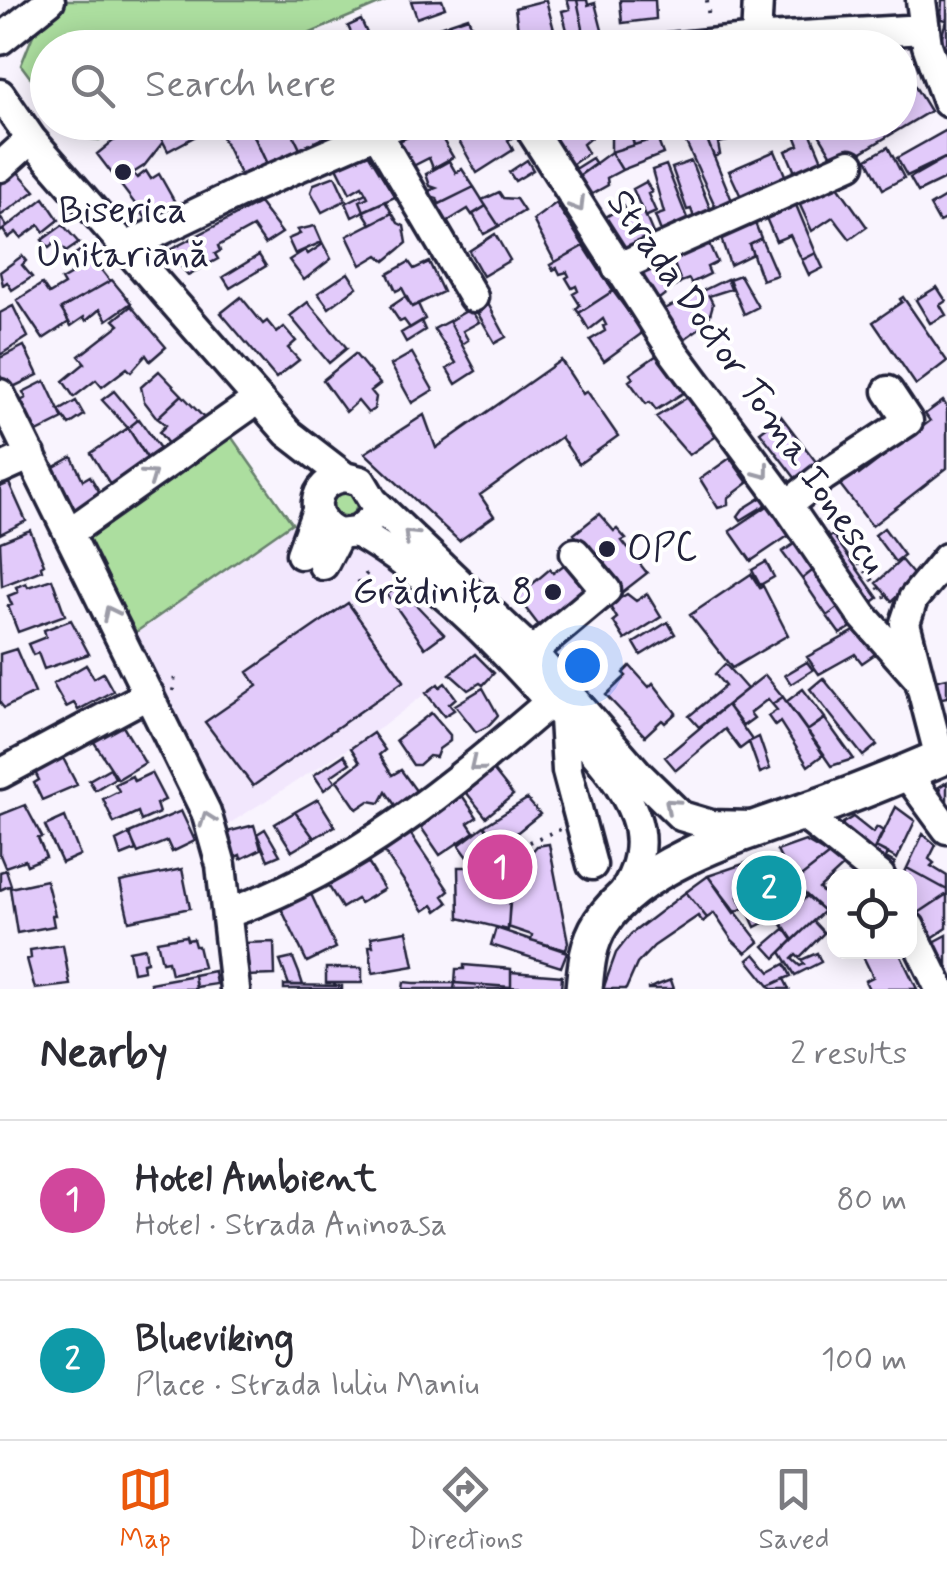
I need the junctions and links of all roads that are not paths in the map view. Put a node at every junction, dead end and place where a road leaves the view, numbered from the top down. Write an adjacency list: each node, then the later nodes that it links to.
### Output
1 (50, 0): 7 (street)
2 (758, 0): 4 (street)
3 (921, 0): 6 (street)
4 (756, 30)
5 (917, 30): 6 (street)
6 (924, 30): 9 (street)
7 (0, 40)
8 (0, 94): 10 (street)
9 (947, 102)
10 (30, 135)
11 (30, 140): 17 (street)
12 (34, 140): 18 (street)
13 (363, 140): 18 (street)
14 (396, 140): 20 (street)
15 (537, 140): 19 (street, Strada Doctor Toma Ionescu, one-way to 19)
16 (850, 164): 19 (street)
17 (0, 167)
18 (126, 247): 23 (street)
19 (617, 268): 30 (street, Strada Doctor Toma Ionescu, one-way to 30)
20 (473, 297)
21 (888, 391): 30 (street)
22 (0, 394): 25 (street)
23 (258, 399): 24 (street); 31 (street, one-way to 23)
24 (288, 433): 27 (street); 29 (street)
25 (31, 455): 26 (street); 31 (street)
26 (0, 469)
27 (345, 476): 28 (street); 29 (street)
28 (373, 502): 32 (street); 37 (street, one-way to 28)
29 (317, 503): 32 (street); 32 (street)
30 (787, 505): 36 (street, Strada Doctor Toma Ionescu)
31 (70, 532): 39 (street, one-way to 31)
32 (348, 533): 40 (street)
33 (575, 553): 37 (street)
34 (947, 558): 35 (street)
35 (905, 624): 36 (street); 38 (street)
36 (880, 638): 38 (street, Strada Doctor Toma Ionescu)
37 (532, 652): 45 (street, one-way to 37)
38 (916, 676): 41 (street)
39 (149, 694): 43 (street); 50 (street, one-way to 39)
40 (557, 710): 47 (street); 49 (street); 50 (street, one-way to 50)
41 (943, 756): 42 (main road)
42 (906, 772): 44 (main road); 46 (street)
43 (0, 774)
44 (801, 813): 45 (main road); 48 (street)
45 (763, 826): 49 (main road)
46 (947, 829)
47 (592, 865)
48 (871, 869)
49 (612, 910): 53 (main road)
50 (228, 914): 52 (street)
51 (917, 941): 54 (street)
52 (235, 989)
53 (584, 989)
54 (940, 989)

